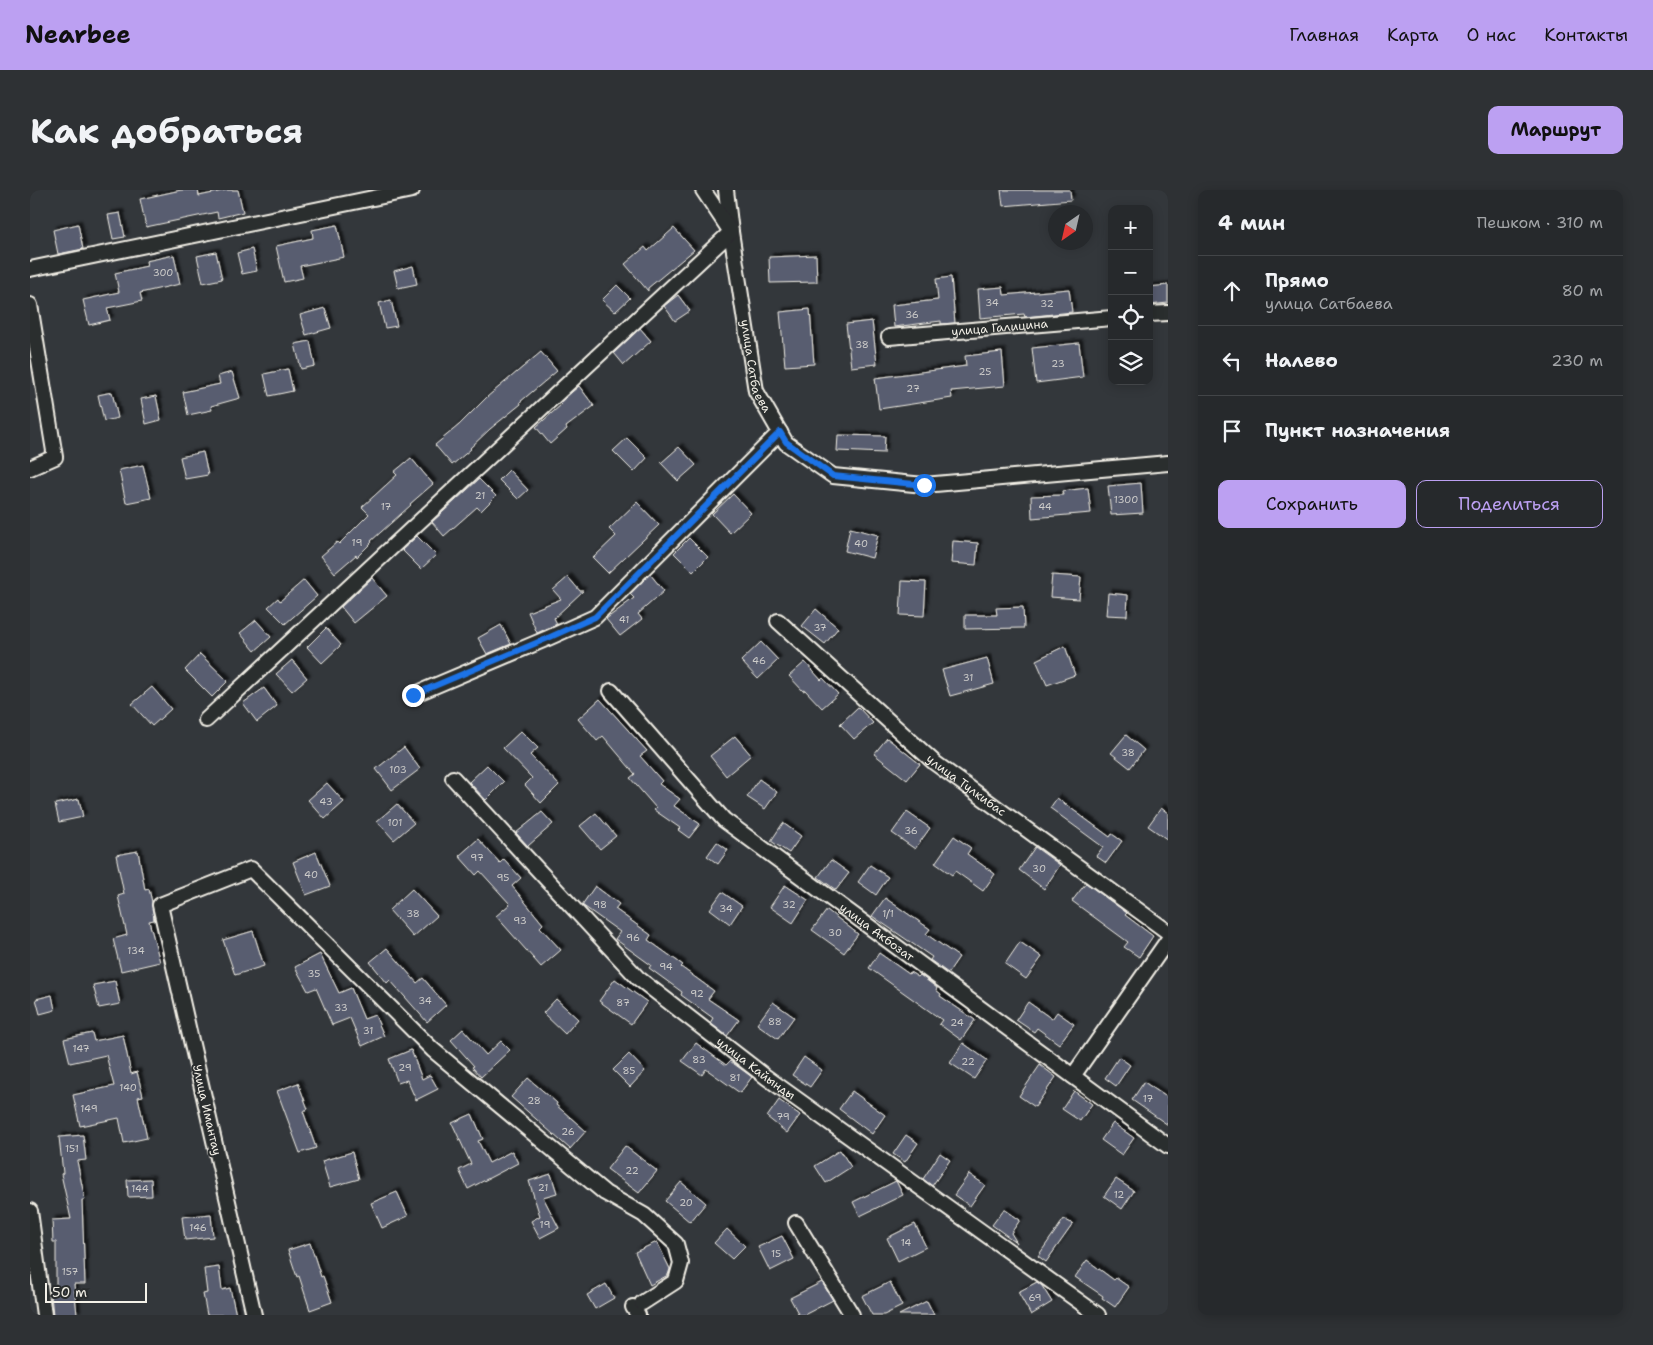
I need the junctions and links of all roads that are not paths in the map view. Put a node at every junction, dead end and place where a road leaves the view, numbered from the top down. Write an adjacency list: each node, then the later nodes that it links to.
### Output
1 (412, 190): 5 (street)
2 (703, 190): 4 (street)
3 (726, 190): 4 (street, улица Сатбаева)
4 (731, 232): 11 (street, улица Сатбаева); 17 (street)
5 (30, 269)
6 (30, 305): 13 (street)
7 (1168, 313): 8 (street)
8 (1153, 314)
9 (1108, 318): 10 (street, улица Галицина)
10 (889, 338)
11 (780, 432): 12 (street, улица Сатбаева); 16 (street)
12 (1168, 463)
13 (30, 468)
14 (778, 620): 19 (street, улица Тулкибас)
15 (611, 691): 21 (street, улица Акбозат)
16 (413, 695)
17 (206, 720)
18 (452, 778): 25 (street, улица Кайынды)
19 (1168, 932)
20 (1168, 940): 21 (street)
21 (1073, 1076): 22 (street, улица Акбозат)
22 (1168, 1146)
23 (30, 1211): 27 (street)
24 (796, 1222): 29 (street)
25 (1077, 1300): 30 (street); 31 (street, улица Кайынды)
26 (638, 1308): 28 (street, Улица Имантау)
27 (44, 1315)
28 (254, 1315)
29 (852, 1315)
30 (1084, 1315)
31 (1098, 1315)

